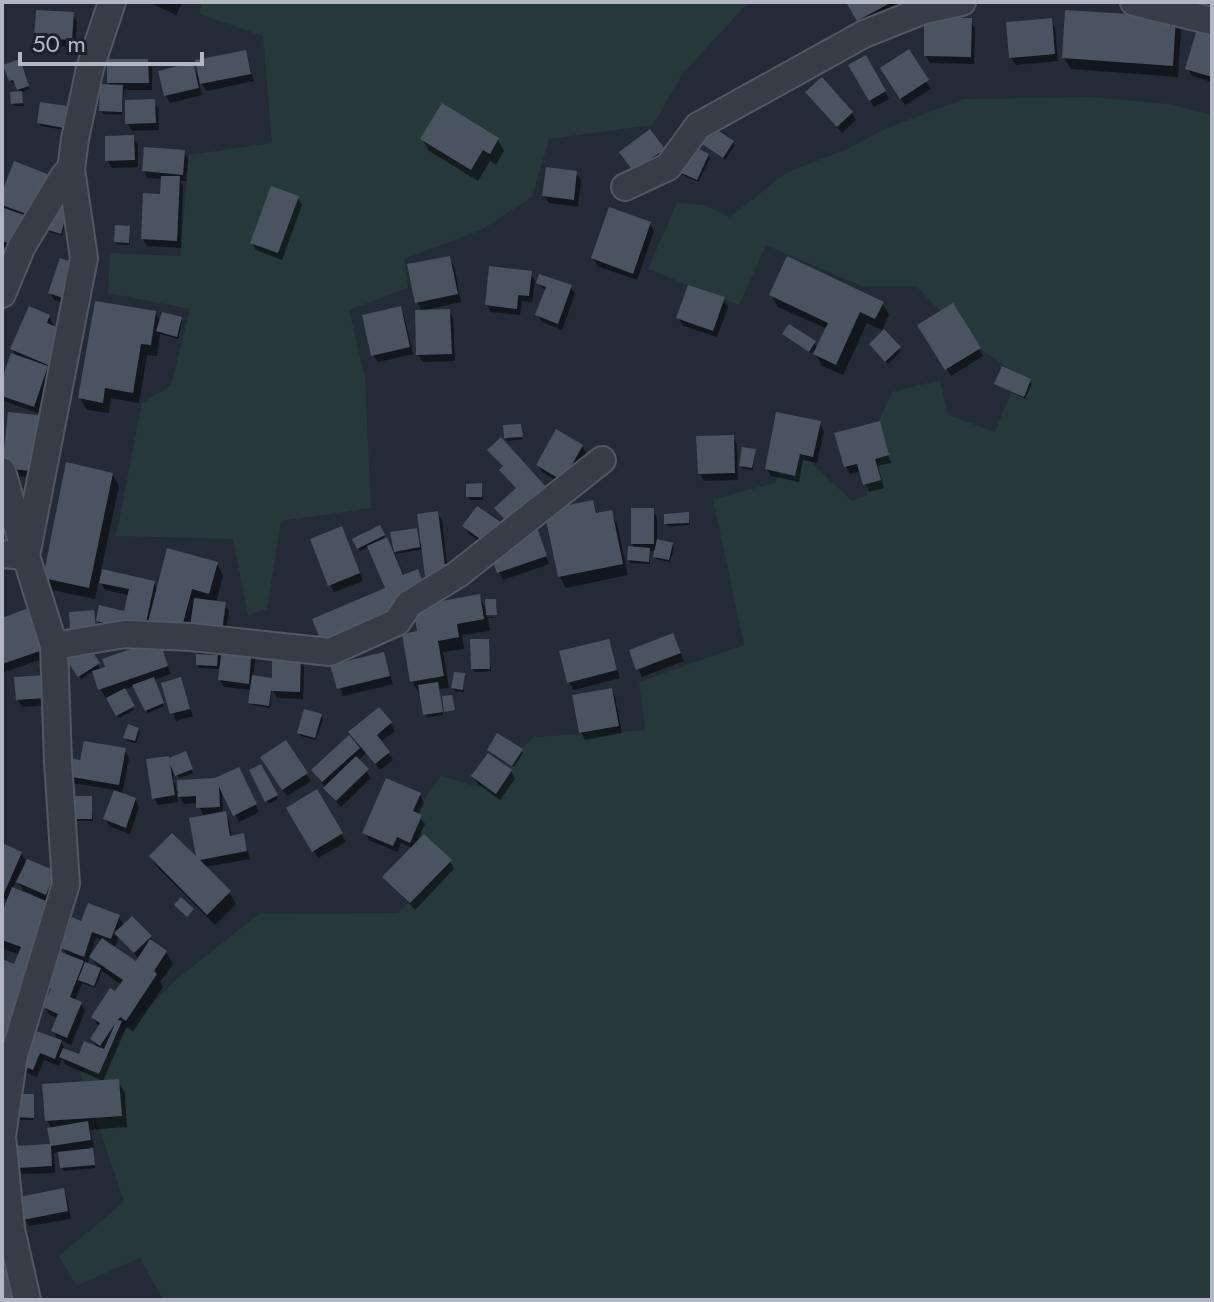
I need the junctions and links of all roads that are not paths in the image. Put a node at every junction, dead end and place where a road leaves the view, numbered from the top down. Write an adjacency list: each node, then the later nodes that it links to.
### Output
1 (112, 2): 5 (street)
2 (962, 2): 6 (street)
3 (1134, 2): 4 (street)
4 (1212, 21)
5 (71, 169): 7 (street); 10 (street)
6 (625, 187)
7 (2, 294)
8 (602, 460): 11 (street)
9 (2, 471): 10 (street)
10 (14, 555): 11 (street)
11 (54, 646): 12 (street)
12 (27, 1300)

